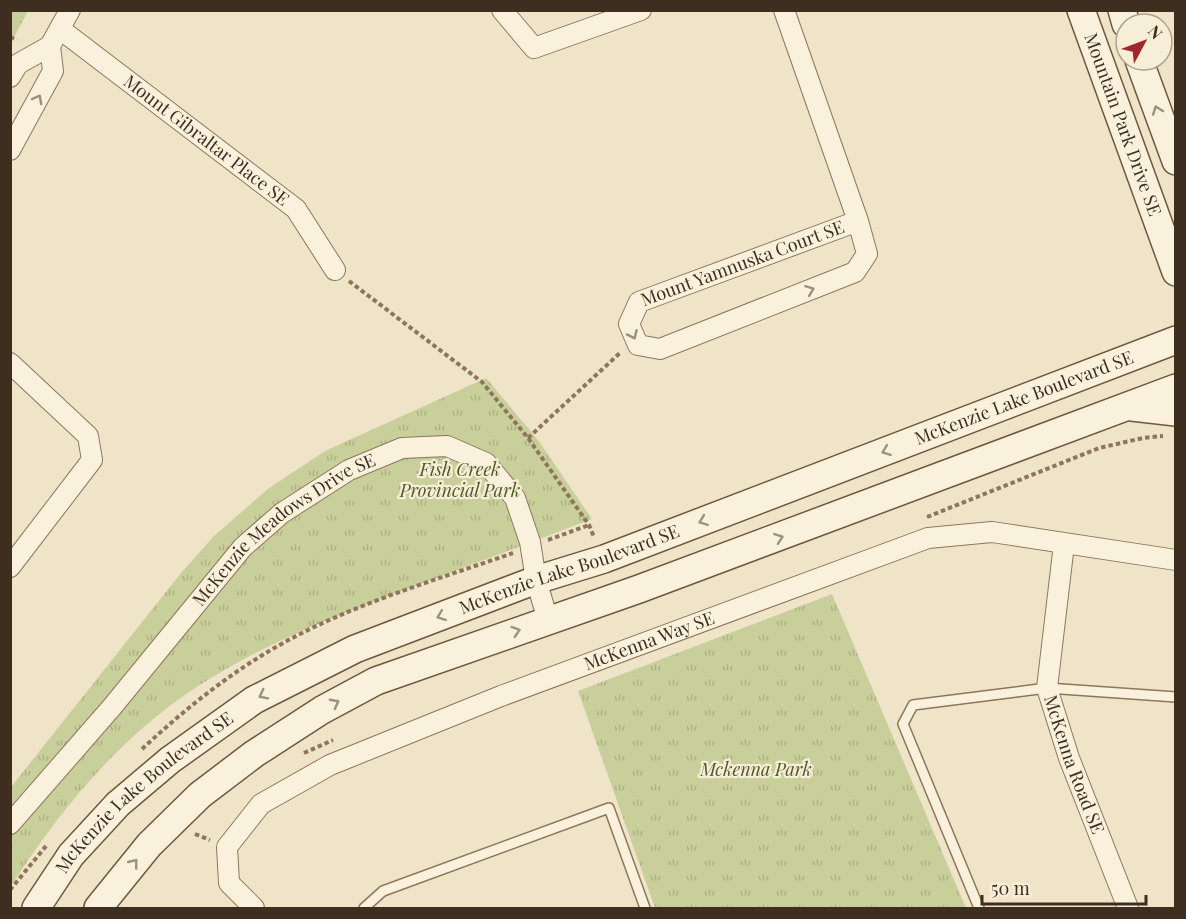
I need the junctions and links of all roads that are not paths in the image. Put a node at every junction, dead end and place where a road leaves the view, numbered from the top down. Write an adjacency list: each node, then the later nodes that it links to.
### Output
1 (70, 10): 6 (street)
2 (502, 10): 3 (street)
3 (641, 10)
4 (784, 10): 11 (street, Mount Yamnuska Court SE)
5 (1081, 10): 13 (main road, Mountain Park Drive SE)
6 (55, 38): 8 (street); 9 (street, one-way to 6); 12 (street, Mount Gibraltar Place SE)
7 (1143, 72): 10 (main road, one-way to 7)
8 (10, 77)
9 (10, 150)
10 (1176, 161)
11 (858, 221): 11 (street, Mount Yamnuska Court SE, one-way to 11)
12 (334, 270)
13 (1176, 272)
14 (1176, 340): 22 (main road, McKenzie Lake Boulevard SE, one-way to 22)
15 (10, 363): 21 (street)
16 (1176, 388): 17 (main road, McKenzie Lake Boulevard SE)
17 (1128, 407): 18 (main road); 23 (main road, McKenzie Lake Boulevard SE, one-way to 17)
18 (1176, 412)
19 (1064, 544): 20 (street, McKenna Way SE); 24 (street, McKenna Road SE); 29 (street, McKenna Way SE)
20 (1176, 560)
21 (10, 567)
22 (536, 580): 23 (street, McKenzie Meadows Drive SE); 26 (street, McKenzie Meadows Drive SE); 27 (main road, McKenzie Lake Boulevard SE, one-way to 27)
23 (548, 620): 28 (main road, McKenzie Lake Boulevard SE, one-way to 23)
24 (1047, 688): 25 (lane); 32 (lane); 33 (street, McKenna Road SE)
25 (1176, 697)
26 (10, 824)
27 (36, 909)
28 (98, 909)
29 (254, 909)
30 (364, 909): 31 (lane)
31 (645, 909)
32 (979, 909)
33 (1128, 909)

